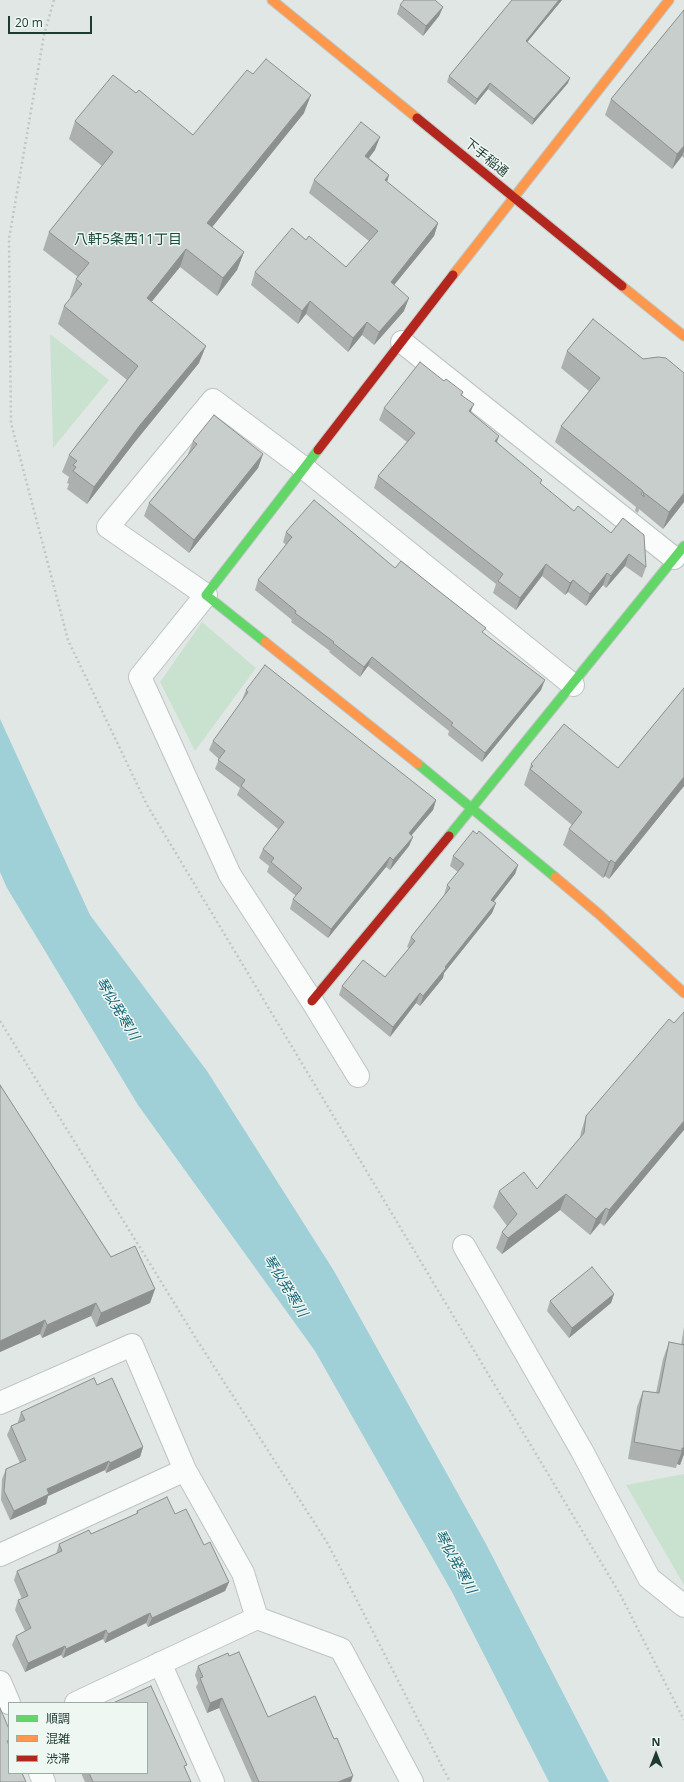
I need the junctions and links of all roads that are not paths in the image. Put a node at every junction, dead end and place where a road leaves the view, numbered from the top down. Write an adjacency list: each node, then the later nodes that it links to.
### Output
1 (272, 0): 3 (street, 下手稲通)
2 (669, 0): 3 (street)
3 (513, 197): 4 (street, 下手稲通); 5 (street)
4 (684, 336)
5 (402, 342): 6 (street); 7 (street)
6 (304, 468): 8 (street); 8 (street); 9 (street)
7 (679, 552): 9 (street)
8 (206, 595): 10 (street); 12 (street)
9 (573, 684): 10 (street)
10 (473, 808): 11 (street); 12 (street)
11 (684, 993)
12 (312, 1001): 13 (street)
13 (358, 1076)
14 (464, 1246): 18 (street)
15 (0, 1403): 16 (street)
16 (185, 1470): 17 (street); 19 (street)
17 (0, 1555)
18 (684, 1606)
19 (257, 1618): 20 (street); 25 (street)
20 (160, 1663): 23 (street); 24 (street)
21 (0, 1682): 22 (street)
22 (9, 1702)
23 (78, 1702)
24 (213, 1782)
25 (412, 1782)

